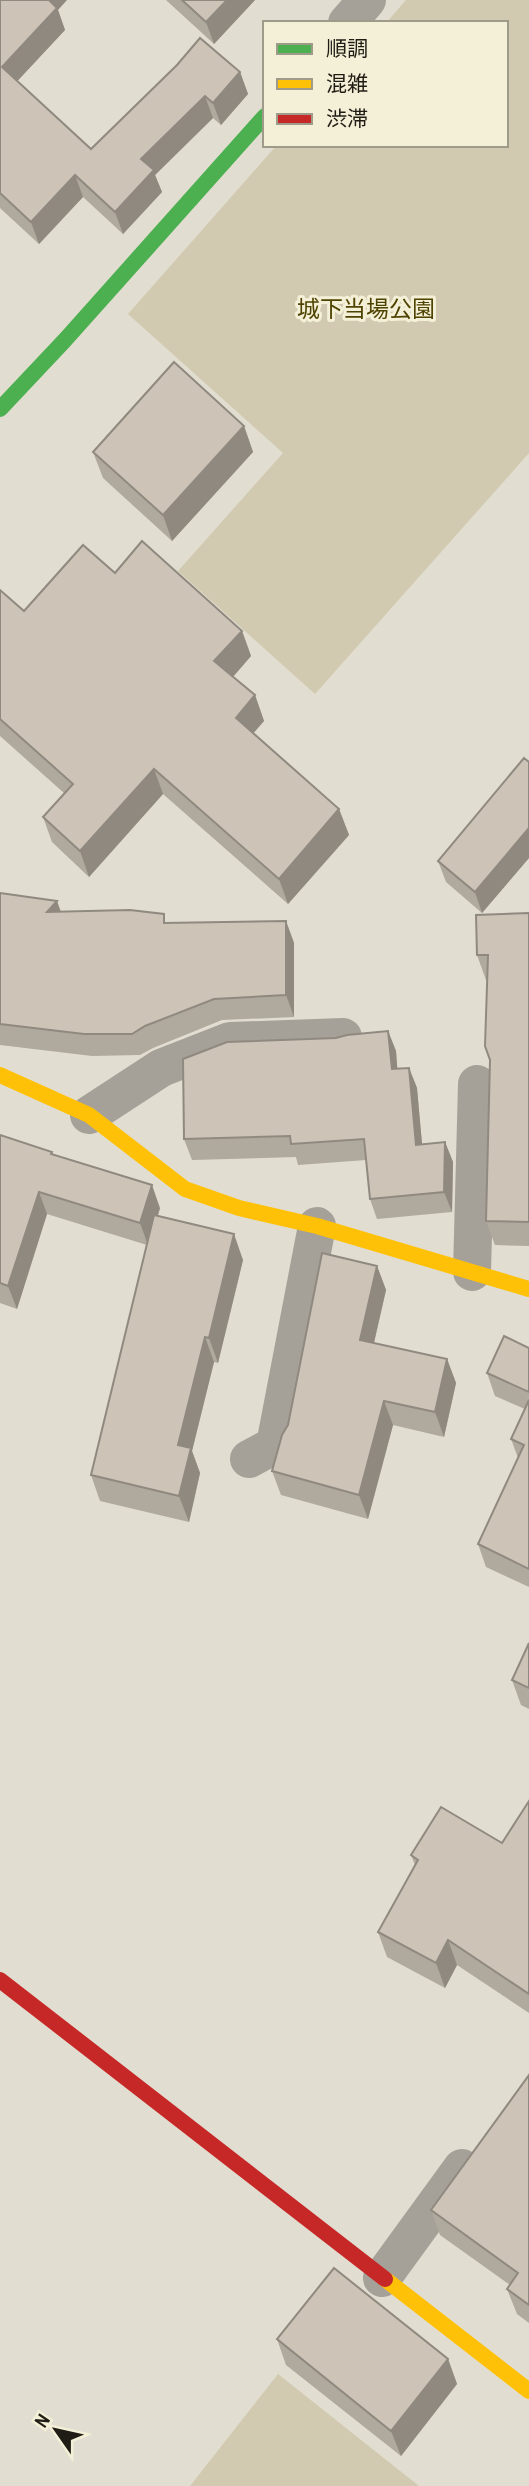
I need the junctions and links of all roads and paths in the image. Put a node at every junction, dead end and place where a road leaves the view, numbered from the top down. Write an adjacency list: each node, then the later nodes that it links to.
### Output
1 (367, 0): 2 (street)
2 (349, 21)
3 (263, 118): 4 (street)
4 (0, 409)
5 (343, 1037): 8 (street)
6 (0, 1075): 8 (street)
7 (477, 1084): 10 (street)
8 (89, 1115): 9 (street)
9 (317, 1226): 10 (street); 12 (street)
10 (472, 1272): 11 (street)
11 (529, 1289)
12 (249, 1459)
13 (0, 1980): 15 (street)
14 (480, 2143): 15 (street)
15 (382, 2278): 16 (street)
16 (529, 2391)

